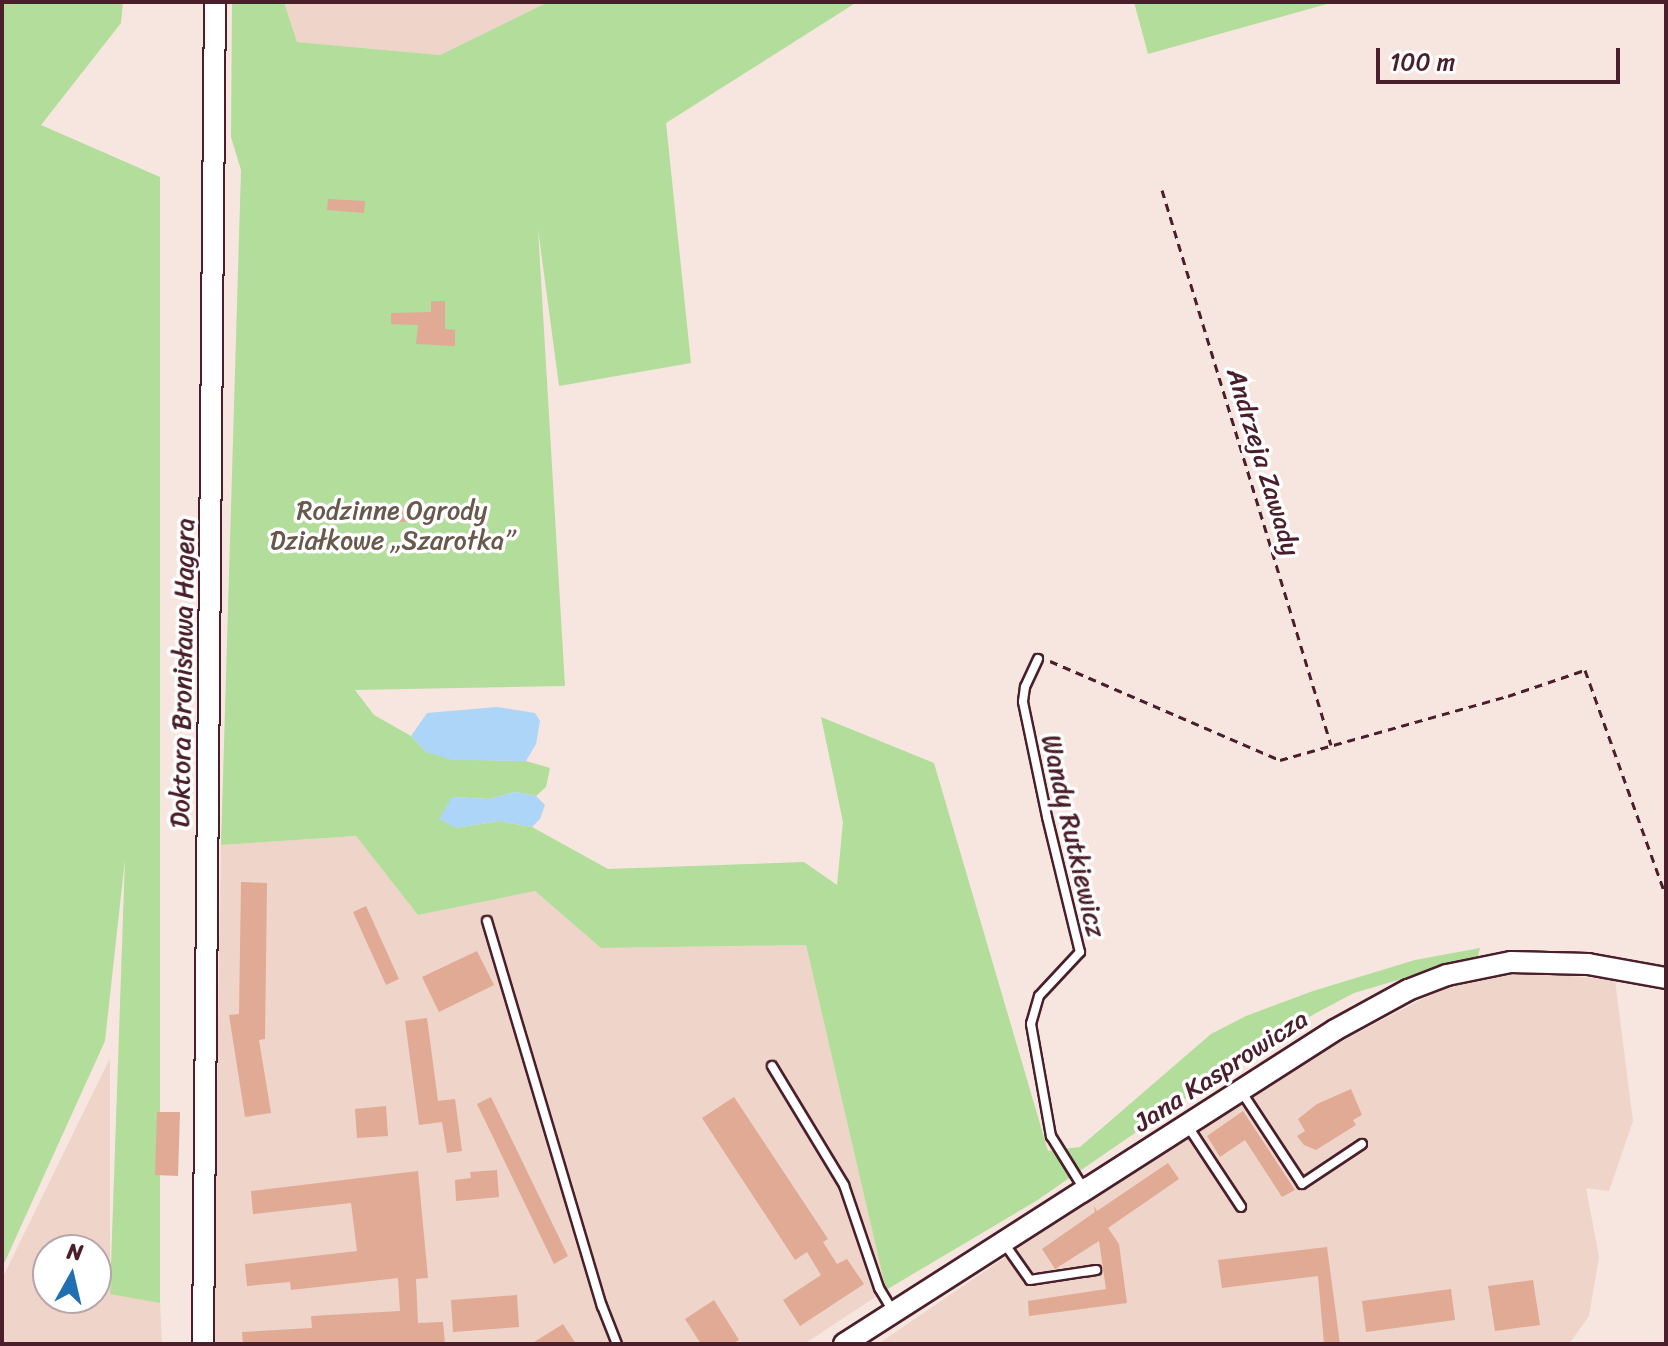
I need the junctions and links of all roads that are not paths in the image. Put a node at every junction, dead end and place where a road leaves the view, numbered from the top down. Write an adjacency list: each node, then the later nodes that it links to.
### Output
1 (215, 2): 14 (street, Doktora Bronisława Hagera)
2 (1038, 659): 9 (lane, Wandy Rutkiewicz)
3 (487, 921): 15 (lane)
4 (1666, 978): 6 (street, Jana Kasprowicza)
5 (772, 1066): 13 (lane)
6 (1241, 1090): 7 (street, Jana Kasprowicza); 8 (lane)
7 (1186, 1125): 9 (street, Jana Kasprowicza); 10 (lane)
8 (1362, 1144)
9 (1084, 1189): 11 (street, Jana Kasprowicza)
10 (1241, 1207)
11 (1003, 1242): 12 (lane); 13 (street, Jana Kasprowicza)
12 (1096, 1270)
13 (894, 1312): 16 (street, Jana Kasprowicza)
14 (203, 1344)
15 (617, 1344)
16 (844, 1344)

